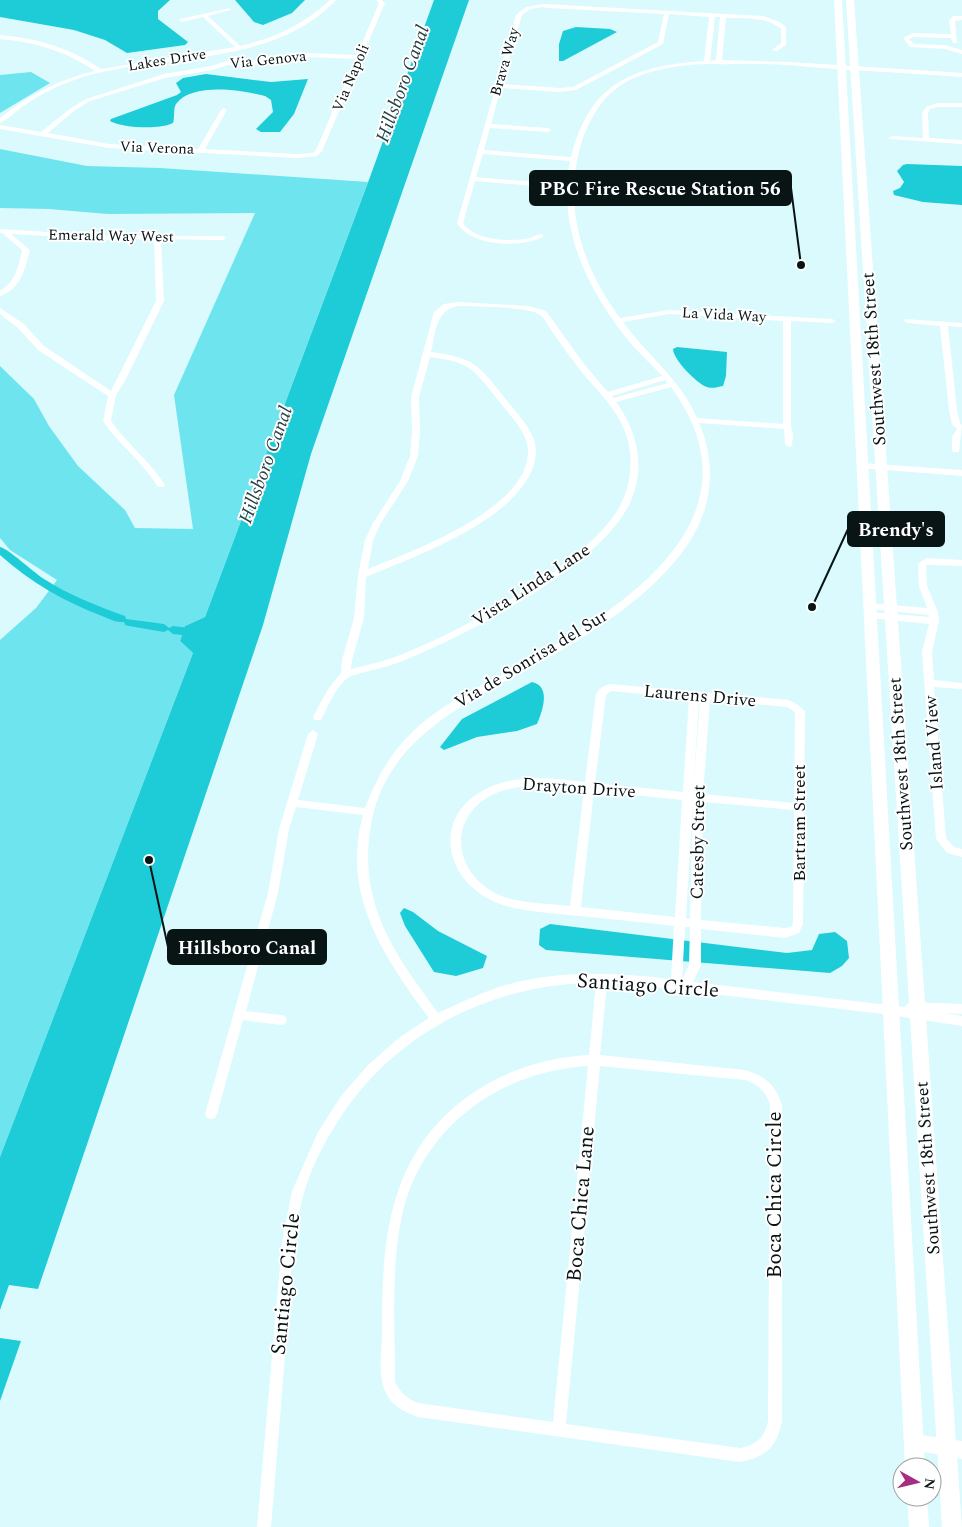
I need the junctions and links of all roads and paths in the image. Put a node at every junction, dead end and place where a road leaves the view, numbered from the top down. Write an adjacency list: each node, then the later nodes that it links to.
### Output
1 (333, 0): 14 (street, Lakes Drive)
2 (379, 0): 18 (street, Via Napoli)
3 (838, 0): 22 (main road, Southwest 18th Street)
4 (850, 0): 24 (main road, Southwest 18th Street)
5 (228, 9): 7 (street)
6 (667, 12): 8 (street, Brava Way); 27 (street); 27 (street, Brava Way)
7 (204, 15): 11 (street); 14 (street)
8 (712, 15): 9 (street, Brava Way); 19 (street)
9 (723, 16): 15 (street, Brava Way); 20 (street)
10 (962, 18): 12 (street)
11 (182, 20)
12 (954, 36): 16 (street); 16 (street)
13 (0, 37): 23 (street)
14 (238, 47): 17 (street, Lakes Drive)
15 (775, 50)
16 (959, 51)
17 (206, 54): 21 (street); 23 (street, Lakes Drive)
18 (360, 57): 21 (street, Via Genova); 40 (street, Via Napoli)
19 (707, 63): 20 (street, Via de Sonrisa del Sur); 41 (street, Via de Sonrisa del Sur)
20 (719, 63): 22 (street, Via de Sonrisa del Sur)
21 (212, 68): 34 (street, Via Genova)
22 (841, 70): 24 (street, Via de Sonrisa del Sur); 66 (main road, Southwest 18th Street)
23 (100, 71): 30 (street, Lakes Drive)
24 (855, 71): 25 (street); 26 (street); 67 (main road, Southwest 18th Street)
25 (962, 75)
26 (962, 80)
27 (498, 86): 31 (street, Brava Way)
28 (962, 106): 36 (street)
29 (224, 110): 38 (street)
30 (0, 120)
31 (487, 126): 33 (street); 39 (street, Brava Way)
32 (0, 127): 34 (street, Via Verona)
33 (548, 130)
34 (42, 135): 38 (street, Via Verona)
35 (892, 138): 36 (street)
36 (926, 140): 37 (street)
37 (962, 142)
38 (201, 150): 40 (street, Via Verona)
39 (480, 152): 41 (street); 42 (street, Brava Way)
40 (315, 155)
41 (573, 159): 52 (street, Via de Sonrisa del Sur)
42 (472, 179): 43 (street); 45 (street, Brava Way)
43 (534, 184)
44 (2, 231): 48 (street); 48 (street, Emerald Way West)
45 (541, 236)
46 (157, 237): 47 (street, Emerald Way West); 48 (street, Emerald Way West); 59 (street)
47 (223, 238)
48 (31, 242): 49 (street)
49 (0, 294)
50 (0, 310): 59 (street)
51 (787, 318): 52 (street, La Vida Way); 53 (street, La Vida Way); 62 (street)
52 (618, 321): 58 (street, Via de Sonrisa del Sur)
53 (832, 321)
54 (908, 321): 55 (street)
55 (944, 324): 56 (street); 63 (street)
56 (962, 325)
57 (426, 354): 60 (street, Vista Linda Lane); 71 (street, Vista Linda Lane); 71 (street)
58 (670, 381): 60 (street); 61 (street, Via de Sonrisa del Sur)
59 (112, 395): 69 (street)
60 (610, 398): 75 (street, Vista Linda Lane)
61 (696, 420): 62 (street); 87 (street, Via de Sonrisa del Sur)
62 (787, 427): 64 (street)
63 (961, 429): 65 (street)
64 (789, 444)
65 (956, 450)
66 (862, 466): 67 (street); 72 (main road, Southwest 18th Street)
67 (882, 467): 68 (street); 73 (main road, Southwest 18th Street)
68 (962, 473)
69 (161, 485)
70 (962, 563): 74 (street)
71 (362, 575): 75 (street, Vista Linda Lane)
72 (869, 611): 73 (street); 96 (main road, Southwest 18th Street)
73 (891, 613): 74 (street); 97 (main road, Southwest 18th Street)
74 (933, 617): 76 (street, Island View)
75 (346, 674): 81 (street)
76 (929, 683): 77 (street); 88 (street, Island View)
77 (962, 686)
78 (694, 695): 79 (street, Laurens Drive); 83 (street, Laurens Drive); 84 (street, Catesby Street)
79 (705, 696): 80 (street, Laurens Drive); 84 (street, Catesby Street)
80 (796, 707): 86 (street, Bartram Street)
81 (318, 717)
82 (313, 734): 85 (street)
83 (590, 787): 84 (street, Drayton Drive); 89 (street); 89 (street, Drayton Drive)
84 (693, 797): 86 (street, Drayton Drive); 90 (street, Catesby Street); 91 (street, Catesby Street)
85 (291, 803): 87 (street); 98 (street)
86 (799, 807): 92 (street, Bartram Street)
87 (368, 812): 99 (street, Via de Sonrisa del Sur)
88 (962, 853)
89 (575, 910): 90 (street, Drayton Drive)
90 (680, 922): 91 (street, Drayton Drive); 94 (street, Catesby Street)
91 (696, 923): 92 (street, Drayton Drive); 94 (street, Catesby Street)
92 (785, 933)
93 (602, 978): 94 (street, Santiago Circle); 99 (street, Santiago Circle); 102 (street, Boca Chica Lane)
94 (680, 986): 96 (street, Santiago Circle)
95 (962, 1009): 97 (street)
96 (891, 1010): 97 (street, Santiago Circle); 105 (main road, Southwest 18th Street)
97 (917, 1010): 101 (street); 106 (main road, Southwest 18th Street)
98 (239, 1015): 100 (street); 103 (street)
99 (436, 1019): 109 (street, Santiago Circle)
100 (281, 1020)
101 (962, 1021)
102 (594, 1060): 104 (street, Boca Chica Lane); 104 (street, Boca Chica Circle); 104 (street, Boca Chica Circle)
103 (211, 1114)
104 (559, 1430)
105 (914, 1444): 106 (street); 107 (main road, Southwest 18th Street)
106 (955, 1449): 111 (main road, Southwest 18th Street)
107 (915, 1457)
108 (918, 1507): 110 (main road)
109 (264, 1527)
110 (919, 1527)
111 (952, 1527)

